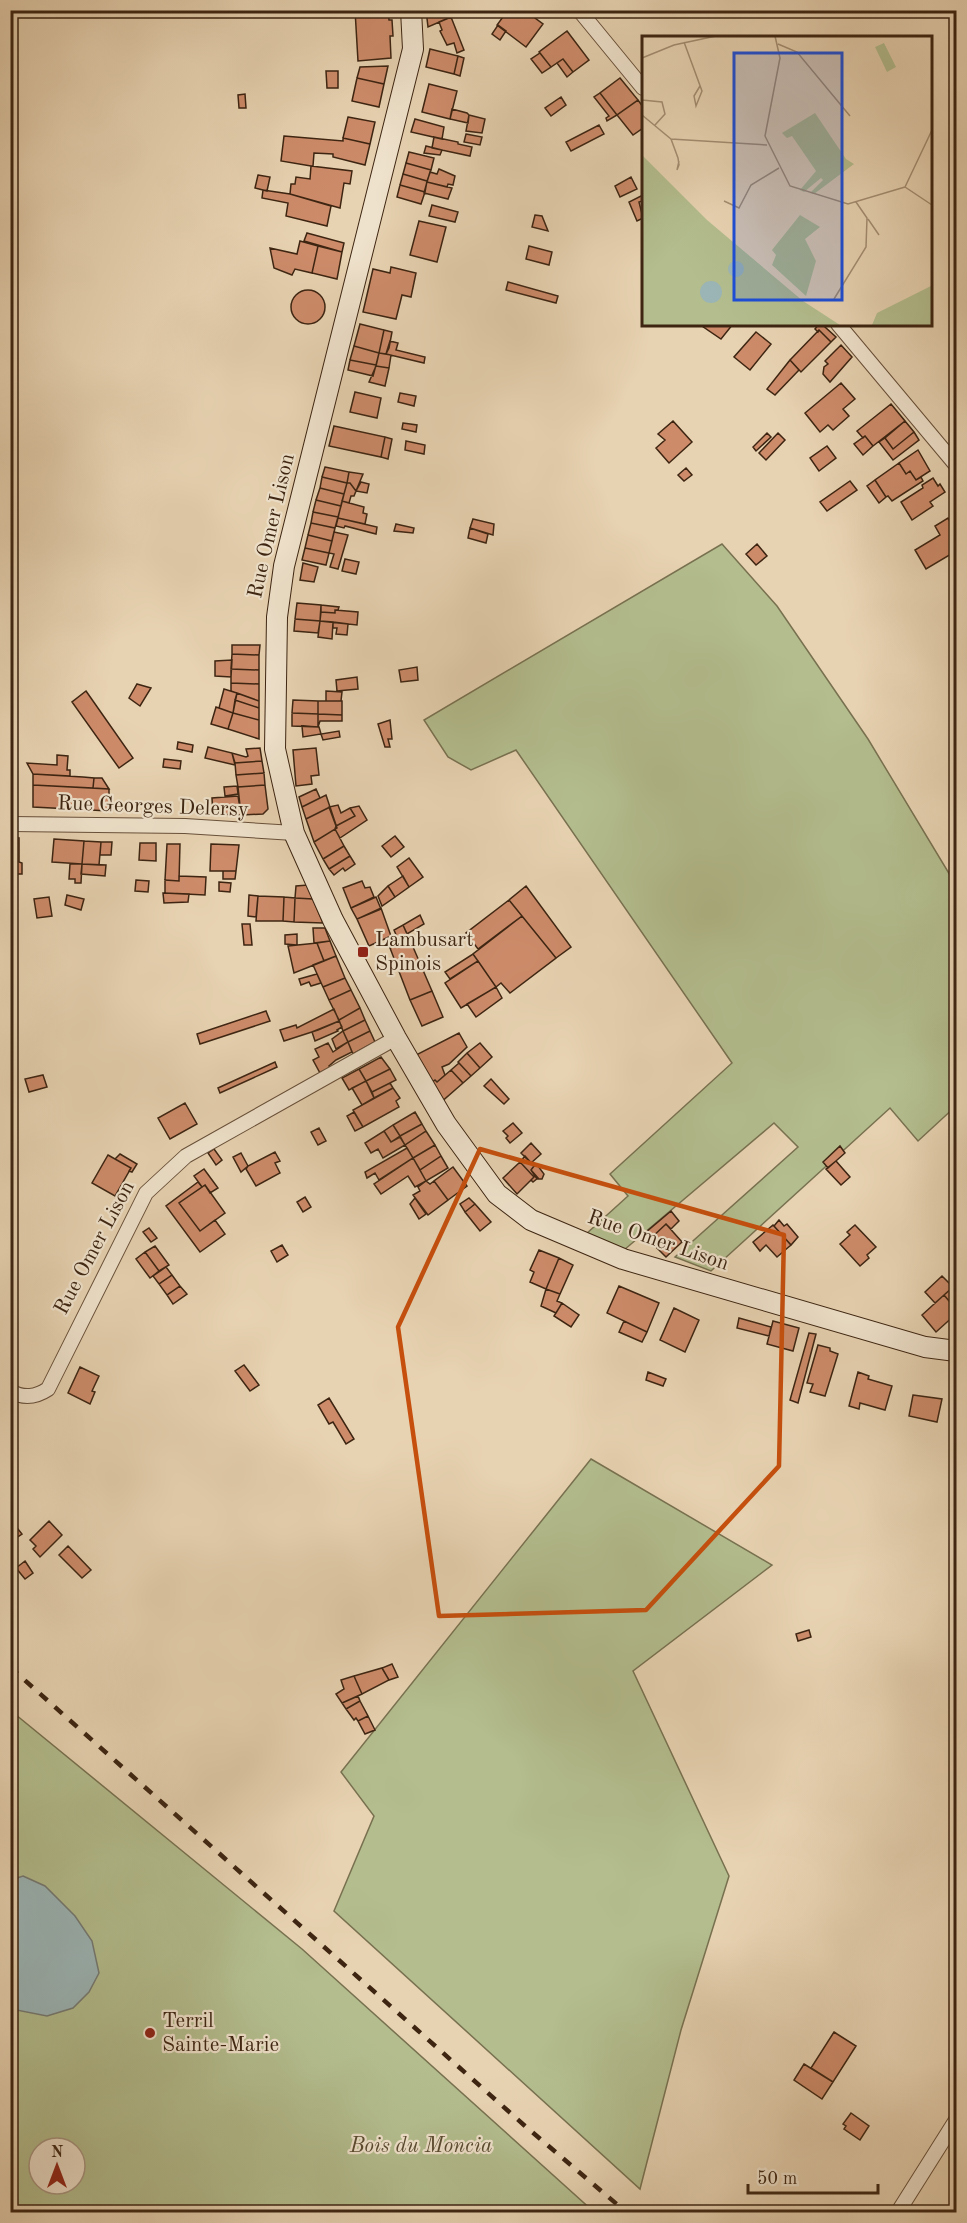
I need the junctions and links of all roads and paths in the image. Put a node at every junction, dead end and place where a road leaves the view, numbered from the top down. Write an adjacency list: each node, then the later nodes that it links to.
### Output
1 (411, 10): 7 (street, Rue Omer Lison)
2 (579, 10): 3 (street)
3 (642, 87)
4 (840, 326): 5 (street)
5 (957, 465)
6 (10, 824): 7 (street, Rue Georges Delersy)
7 (294, 833): 8 (street, Rue Omer Lison)
8 (396, 1038): 9 (street, Rue Omer Lison); 10 (street, Rue Omer Lison)
9 (957, 1351)
10 (10, 1391)
11 (957, 2120): 12 (street)
12 (898, 2212)

